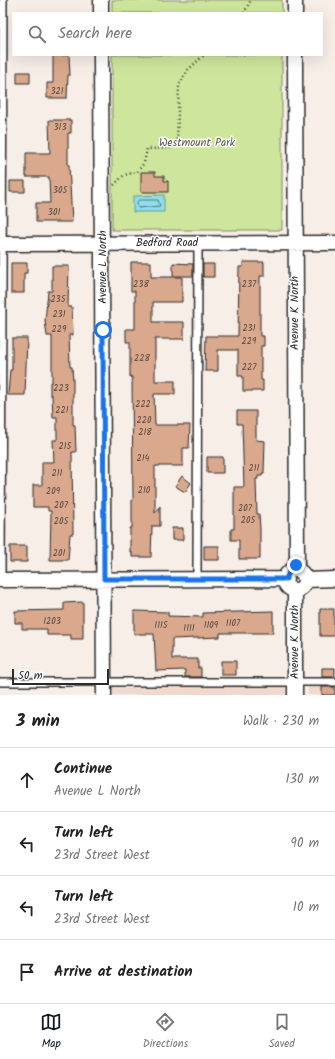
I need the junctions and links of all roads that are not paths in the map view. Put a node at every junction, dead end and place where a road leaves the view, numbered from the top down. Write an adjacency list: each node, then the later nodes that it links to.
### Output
1 (3, 0): 11 (lane)
2 (101, 0): 4 (street)
3 (295, 0): 5 (street)
4 (101, 12)
5 (295, 12)
6 (101, 56): 12 (street, Avenue L North)
7 (295, 56): 9 (street, Avenue K North)
8 (198, 243): 9 (street, Bedford Road); 12 (street, Bedford Road); 14 (lane)
9 (295, 243): 10 (street, Bedford Road); 17 (street, Avenue K North)
10 (335, 243)
11 (1, 244): 12 (street, Bedford Road); 16 (lane)
12 (103, 244): 13 (street, Avenue L North)
13 (104, 579): 14 (street); 16 (street); 20 (street, Avenue L North)
14 (197, 579): 17 (street)
15 (335, 579): 17 (street)
16 (1, 580)
17 (296, 580): 21 (street, Avenue K North)
18 (0, 682): 20 (lane)
19 (335, 682): 21 (lane)
20 (104, 688): 21 (lane)
21 (295, 688)

